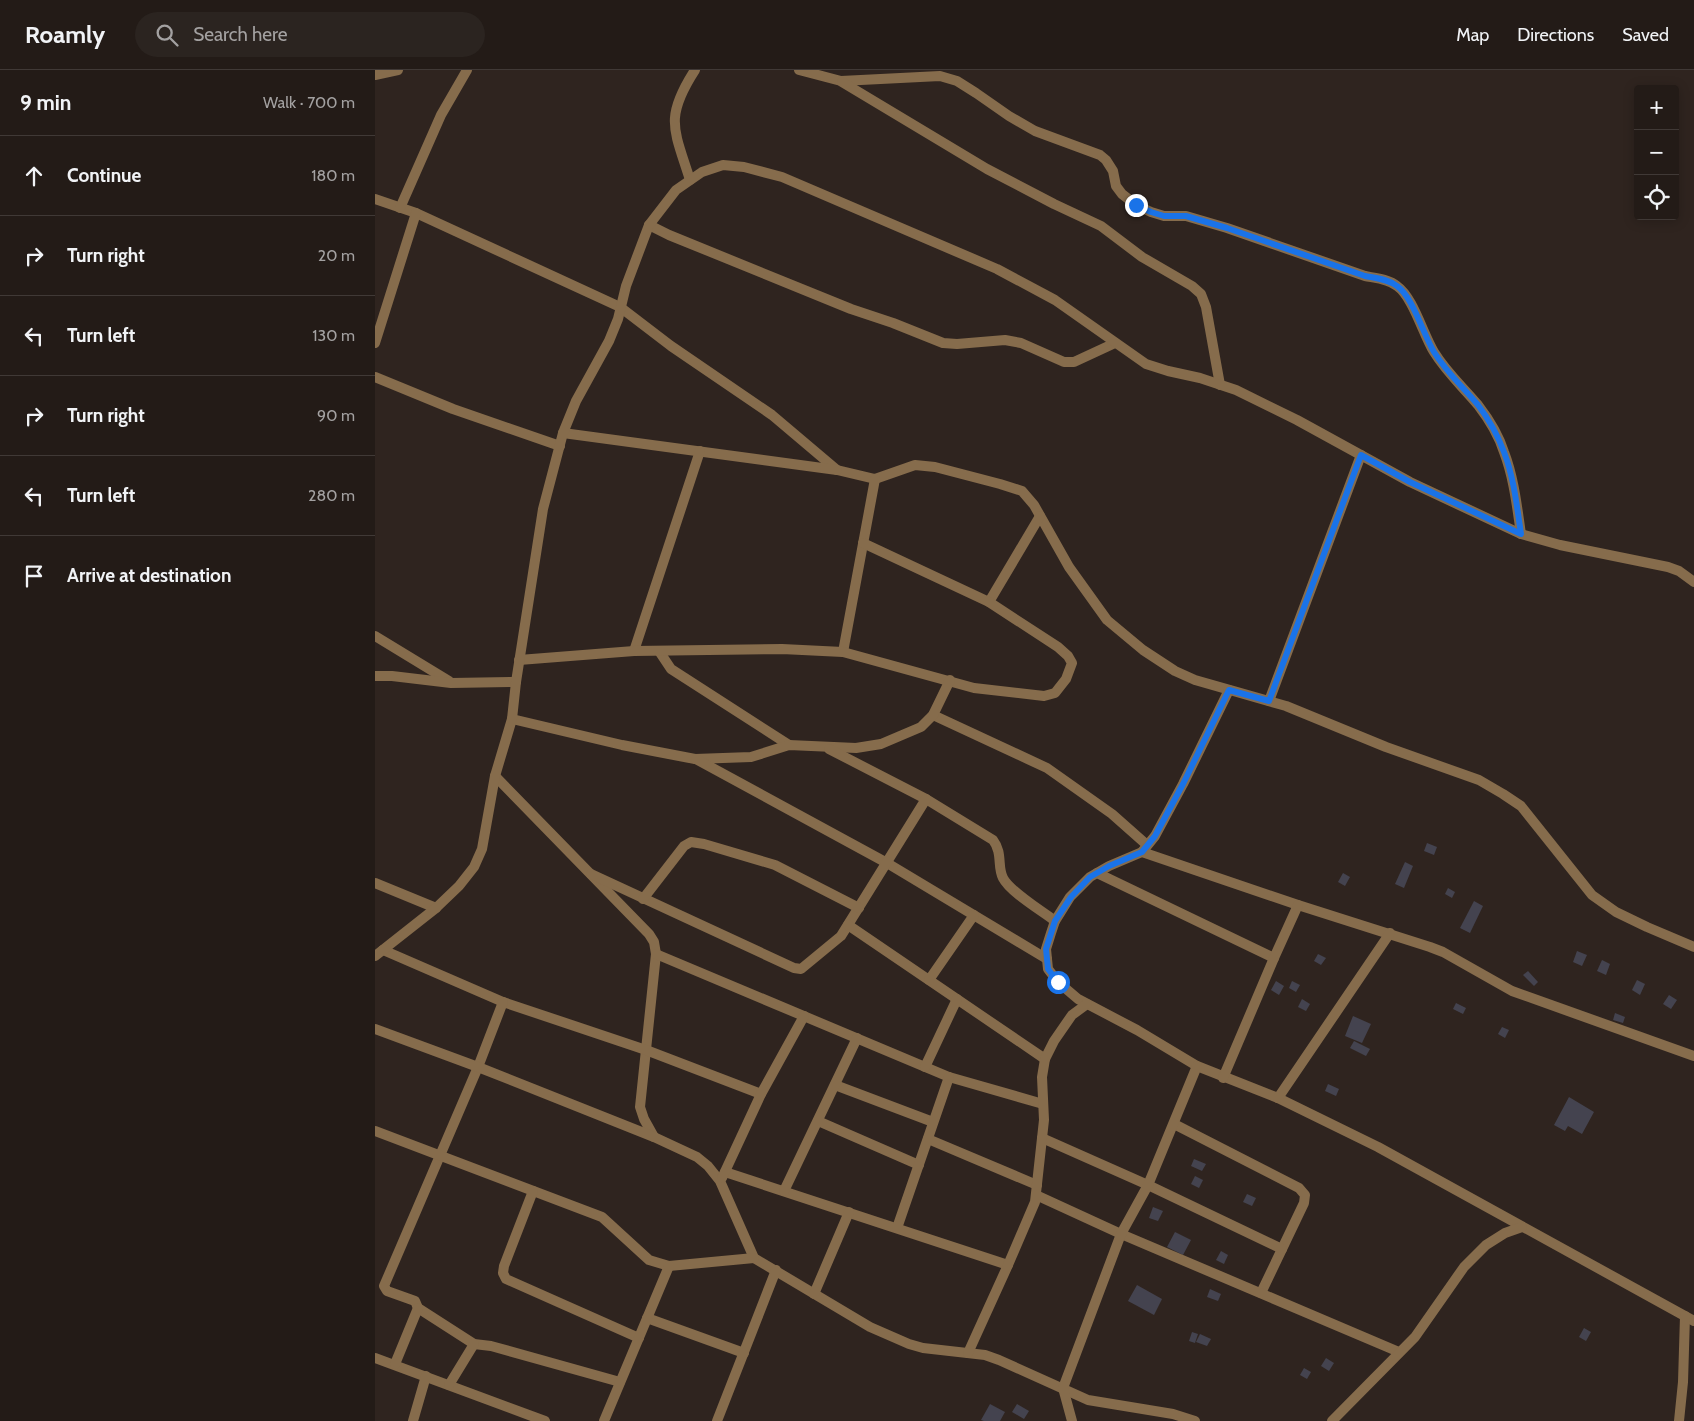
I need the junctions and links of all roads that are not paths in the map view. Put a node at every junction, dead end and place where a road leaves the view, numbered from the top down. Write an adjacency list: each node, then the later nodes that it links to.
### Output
1 (398, 70): 5 (street)
2 (467, 70): 9 (street)
3 (695, 70): 7 (street)
4 (799, 70): 6 (street)
5 (375, 75)
6 (841, 81): 16 (street); 24 (street)
7 (691, 180): 11 (street); 14 (street)
8 (375, 199): 9 (street)
9 (400, 208): 10 (street)
10 (416, 213): 12 (street); 13 (street)
11 (649, 225): 12 (street); 14 (street)
12 (620, 307): 17 (street); 21 (street)
13 (375, 343)
14 (1115, 343): 16 (street)
15 (375, 377): 18 (street)
16 (1220, 385): 20 (street)
17 (563, 433): 18 (street); 19 (street)
18 (560, 446): 32 (street)
19 (700, 452): 21 (street); 29 (street)
20 (1361, 455): 24 (street); 38 (street)
21 (837, 470): 22 (street)
22 (875, 479): 23 (street); 25 (street)
23 (1040, 516): 27 (street); 37 (street)
24 (1521, 534): 26 (street)
25 (863, 543): 27 (street); 31 (street)
26 (1694, 582)
27 (989, 602): 34 (street)
28 (375, 636): 36 (street)
29 (634, 651): 30 (street); 32 (street)
30 (659, 651): 31 (street); 41 (street)
31 (843, 652): 34 (street)
32 (519, 660): 35 (street)
33 (375, 676): 36 (street)
34 (950, 680): 39 (street)
35 (516, 682): 36 (street); 40 (street)
36 (451, 683)
37 (1229, 690): 38 (street); 46 (street)
38 (1269, 701): 59 (street)
39 (933, 715): 42 (street); 46 (street)
40 (512, 719): 43 (street); 44 (street)
41 (789, 745): 42 (street); 43 (street)
42 (826, 747): 45 (street)
43 (695, 759): 47 (street)
44 (495, 776): 49 (street); 53 (street)
45 (926, 799): 47 (street); 56 (street)
46 (1144, 849): 48 (street); 52 (street)
47 (887, 862): 54 (street); 55 (street)
48 (1097, 873): 56 (street); 63 (street)
49 (591, 874): 51 (street); 61 (street)
50 (375, 883): 53 (street)
51 (643, 898): 54 (street); 57 (street)
52 (1298, 906): 58 (street); 63 (street)
53 (436, 908): 60 (street)
54 (859, 908): 57 (street)
55 (974, 915): 64 (street); 65 (street)
56 (1055, 921): 64 (street)
57 (849, 924): 65 (street)
58 (1390, 934): 73 (street); 82 (street)
59 (1694, 947)
60 (383, 950): 62 (street); 67 (street)
61 (656, 954): 69 (street); 72 (street)
62 (375, 956)
63 (1274, 958): 79 (street)
64 (1047, 959): 68 (street)
65 (929, 980): 66 (street)
66 (957, 999): 74 (street); 77 (street)
67 (503, 1002): 72 (street); 76 (street)
68 (1087, 1004): 74 (street); 75 (street)
69 (804, 1016): 71 (street); 81 (street)
70 (375, 1029): 76 (street)
71 (857, 1038): 77 (street); 80 (street)
72 (646, 1050): 81 (street); 88 (street)
73 (1694, 1056)
74 (1045, 1060): 83 (street)
75 (1197, 1066): 79 (street); 86 (street)
76 (478, 1067): 88 (street); 91 (street)
77 (925, 1067): 78 (street)
78 (949, 1077): 83 (street); 85 (street)
79 (1223, 1078): 82 (street)
80 (835, 1085): 84 (street); 85 (street)
81 (761, 1094): 93 (street)
82 (1278, 1098): 99 (street)
83 (1043, 1104): 89 (street)
84 (818, 1122): 92 (street); 97 (street)
85 (933, 1122): 90 (street)
86 (1174, 1124): 94 (street); 102 (street)
87 (375, 1131): 91 (street)
88 (654, 1137): 93 (street)
89 (1042, 1138): 94 (street); 95 (street)
90 (928, 1139): 92 (street); 95 (street)
91 (439, 1156): 96 (street); 109 (street)
92 (919, 1165): 100 (street)
93 (723, 1176): 97 (street); 103 (street)
94 (1148, 1185): 101 (street); 102 (street)
95 (1036, 1190): 101 (street); 104 (street)
96 (533, 1191): 105 (street); 112 (street)
97 (784, 1191): 98 (street)
98 (849, 1212): 100 (street); 108 (street)
99 (1522, 1227): 111 (street); 114 (street)
100 (897, 1228): 104 (street)
101 (1121, 1234): 107 (street); 122 (street)
102 (1282, 1249): 107 (street)
103 (754, 1258): 105 (street); 106 (street)
104 (1009, 1265): 116 (street)
105 (669, 1266): 110 (street)
106 (776, 1270): 108 (street); 115 (street)
107 (1261, 1293): 114 (street)
108 (814, 1294): 116 (street)
109 (418, 1308): 113 (street); 118 (street)
110 (647, 1318): 112 (street); 115 (street)
111 (1689, 1318): 130 (street)
112 (639, 1338): 120 (street)
113 (474, 1344): 120 (street); 121 (street)
114 (1399, 1352): 129 (street)
115 (744, 1353): 126 (street)
116 (968, 1353): 122 (street)
117 (375, 1358): 118 (street)
118 (395, 1364): 119 (street)
119 (427, 1376): 121 (street); 123 (street)
120 (620, 1382): 125 (street)
121 (449, 1385): 124 (street)
122 (1063, 1388): 127 (street); 128 (street)
123 (413, 1421)
124 (545, 1421)
125 (604, 1421)
126 (717, 1421)
127 (1071, 1421)
128 (1195, 1421)
129 (1332, 1421)
130 (1679, 1421)

